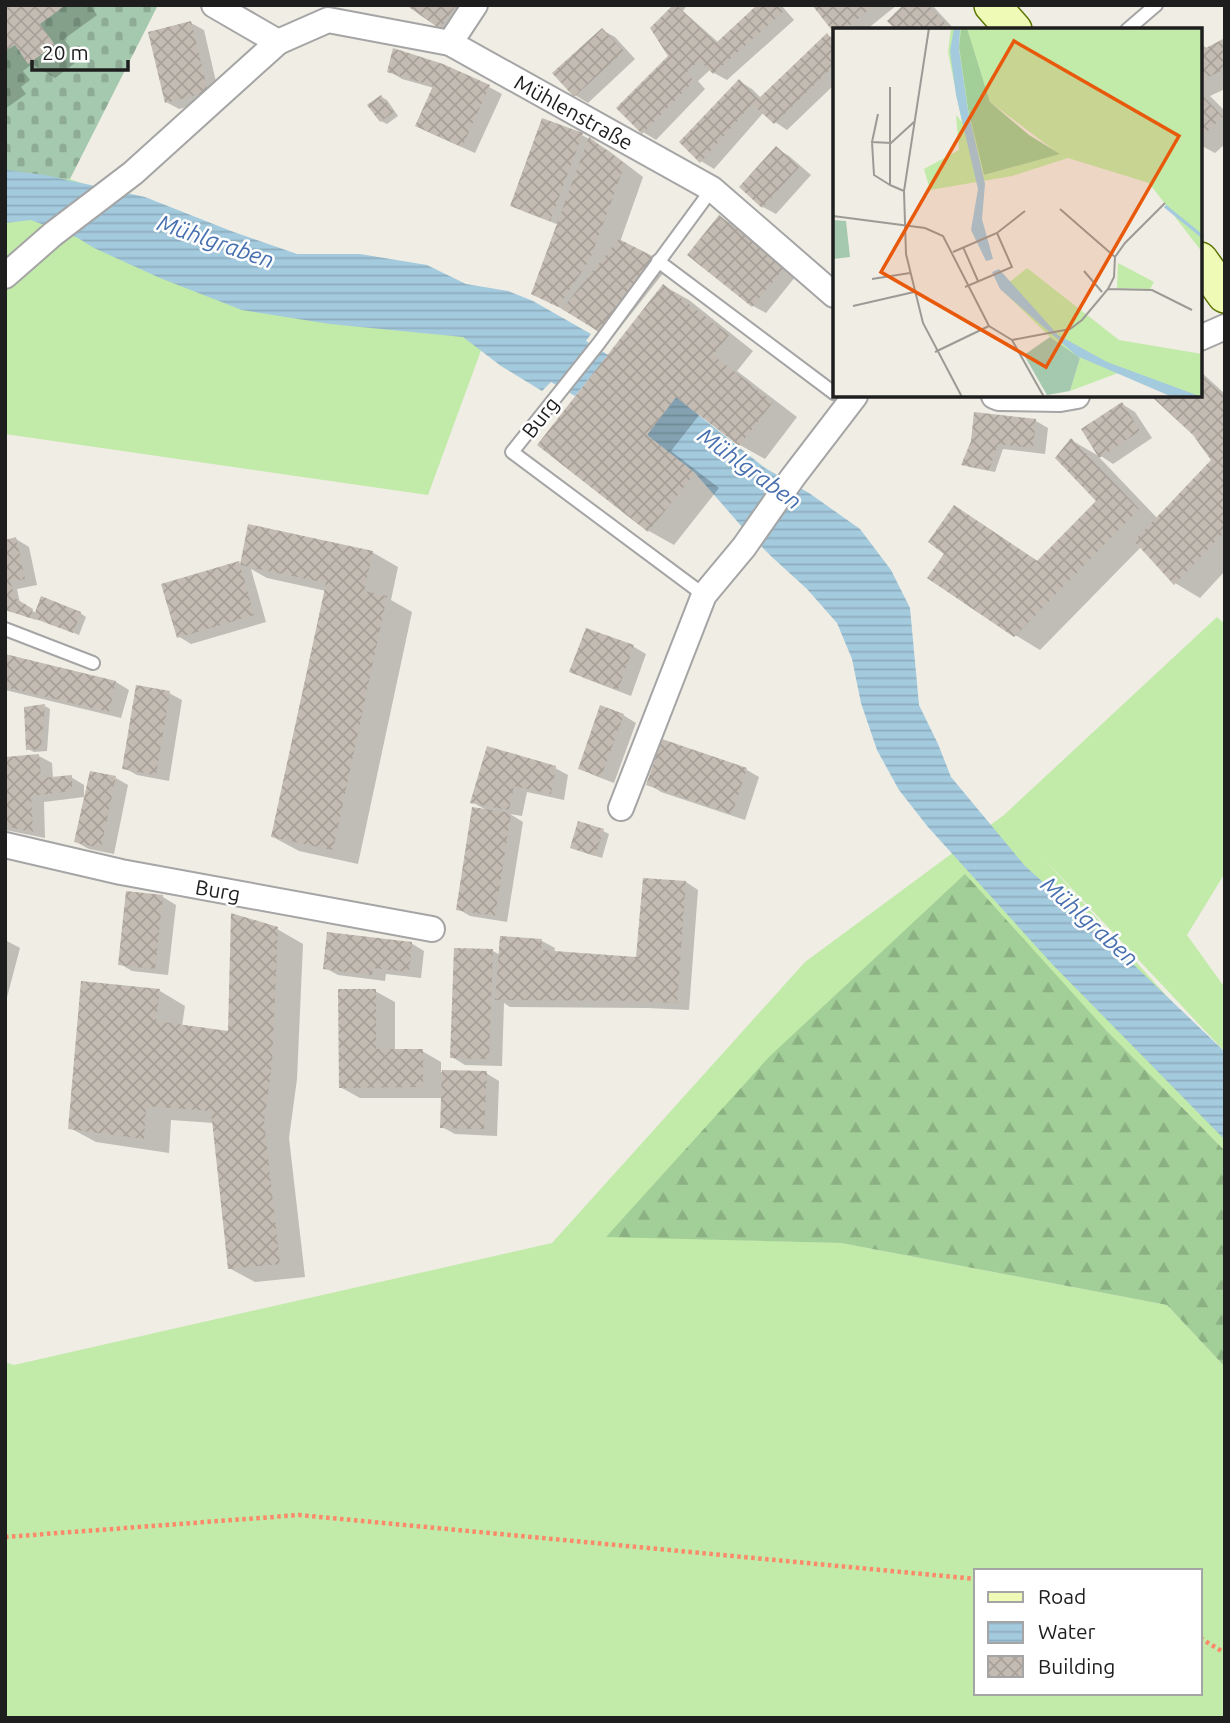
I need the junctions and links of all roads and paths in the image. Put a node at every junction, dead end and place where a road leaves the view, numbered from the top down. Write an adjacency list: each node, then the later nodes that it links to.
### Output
1 (214, 5): 7 (street)
2 (475, 5): 8 (street)
3 (992, 5): 5 (main road)
4 (1156, 5): 6 (lane)
5 (1012, 28)
6 (1129, 28)
7 (278, 42): 8 (street, Mühlenstraße); 12 (street)
8 (450, 43): 9 (street, Mühlenstraße)
9 (712, 189): 10 (lane, Burg); 13 (street, Mühlenstraße)
10 (658, 261): 17 (lane); 21 (lane, Burg)
11 (1202, 263): 14 (main road)
12 (5, 276)
13 (833, 293)
14 (1225, 295)
15 (1225, 327): 16 (street)
16 (1202, 337)
17 (833, 389)
18 (844, 397): 21 (street)
19 (996, 397): 20 (street)
20 (1071, 397)
21 (704, 595): 24 (street)
22 (5, 629): 23 (lane)
23 (93, 663)
24 (621, 808)
25 (5, 845): 26 (street, Burg)
26 (432, 929)
27 (5, 1537): 28 (path)
28 (974, 1579)
29 (1202, 1639): 30 (path)
30 (1225, 1653)

